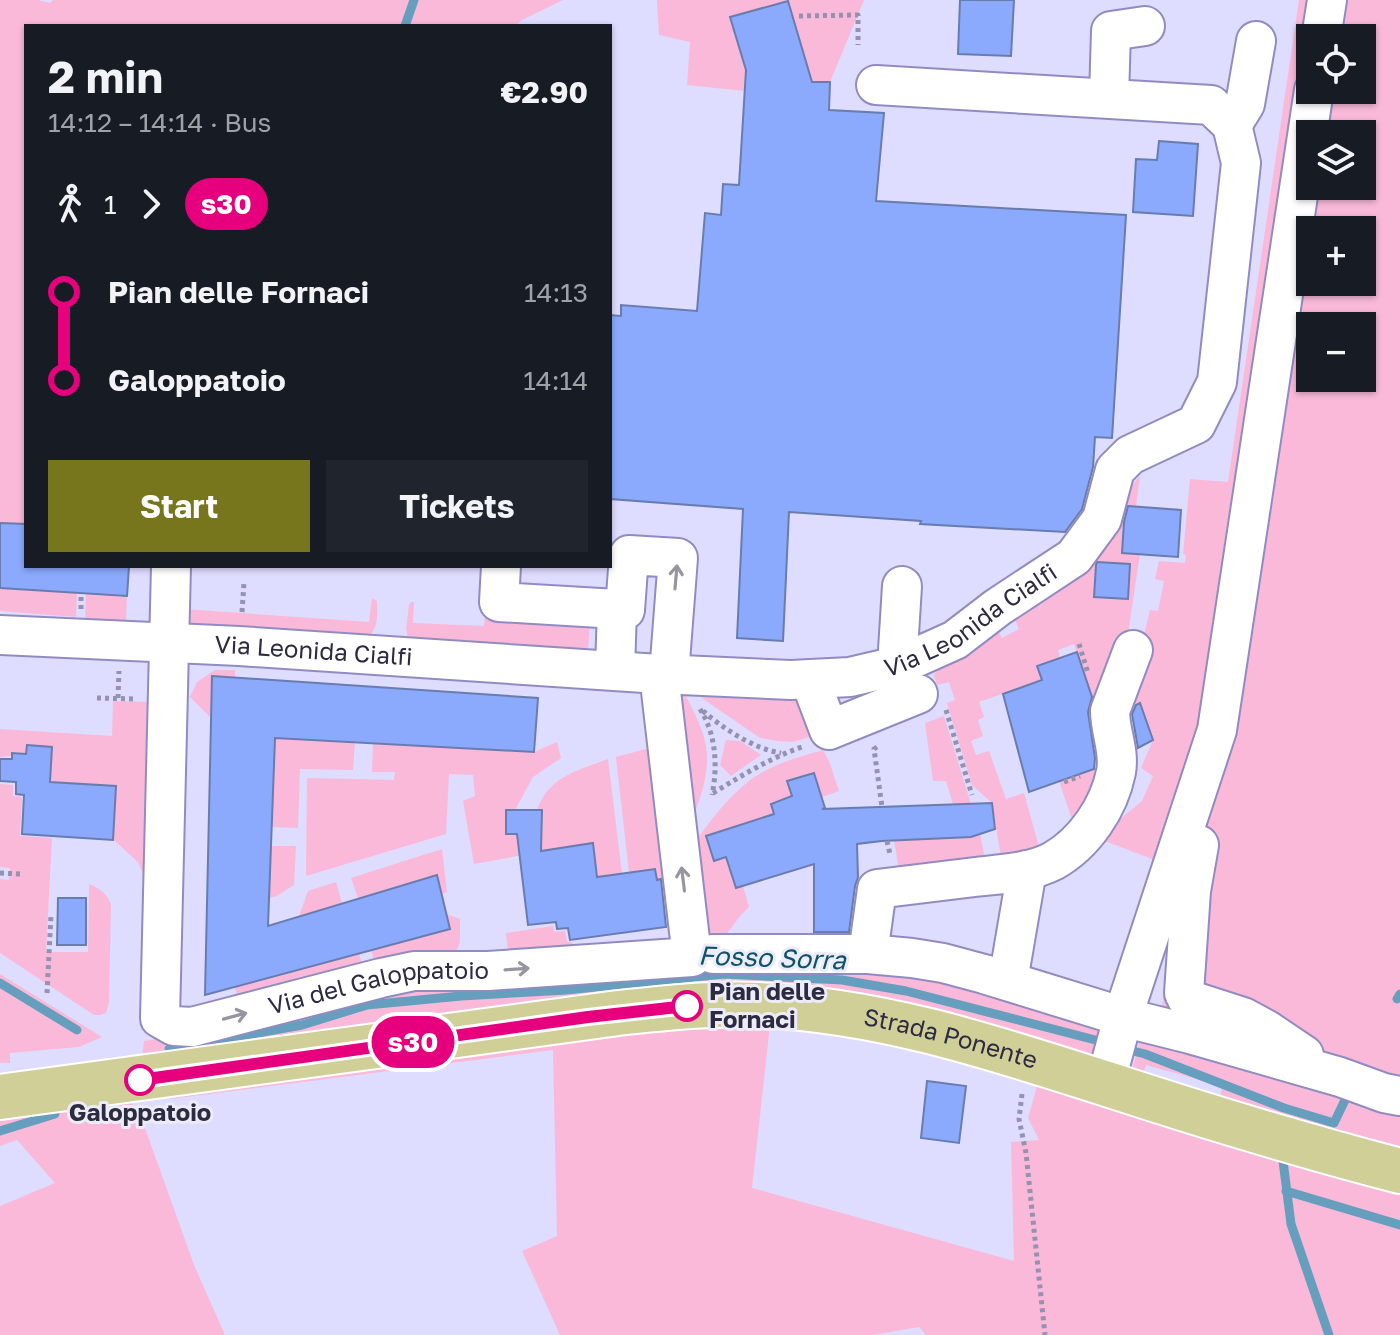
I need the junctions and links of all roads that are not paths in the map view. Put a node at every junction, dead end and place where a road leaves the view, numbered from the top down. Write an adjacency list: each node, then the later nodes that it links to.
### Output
1 (1327, 0): 2 (street)
2 (1323, 24)
3 (1145, 26): 6 (street)
4 (1256, 41): 8 (street)
5 (876, 85): 6 (street)
6 (1109, 98): 8 (street)
7 (1312, 104): 20 (street)
8 (1232, 125): 19 (street, Via Leonida Cialfi)
9 (171, 568): 14 (street, Via del Galoppatoio)
10 (501, 568): 12 (street)
11 (902, 586): 19 (street)
12 (617, 609): 16 (street); 17 (street, one-way to 12)
13 (0, 635): 14 (street, Via Leonida Cialfi)
14 (168, 642): 16 (street, Via Leonida Cialfi); 17 (street, Via del Galoppatoio, one-way to 17)
15 (1133, 650): 21 (street)
16 (615, 670): 17 (street, Via Leonida Cialfi)
17 (664, 674): 18 (street, Via Leonida Cialfi)
18 (810, 680): 19 (street, Via Leonida Cialfi); 19 (street)
19 (908, 680)
20 (1217, 730): 25 (street); 26 (street)
21 (1027, 870): 23 (street); 24 (street)
22 (713, 954): 23 (street)
23 (868, 954): 24 (street)
24 (1008, 981): 25 (street)
25 (1114, 1051): 26 (street); 28 (main road, Strada Ponente); 31 (main road, Strada Ponente)
26 (1340, 1077): 29 (street)
27 (0, 1084): 28 (main road, Strada Ponente)
28 (60, 1090): 30 (main road, Strada Ponente)
29 (1400, 1096)
30 (0, 1097)
31 (1400, 1171)

